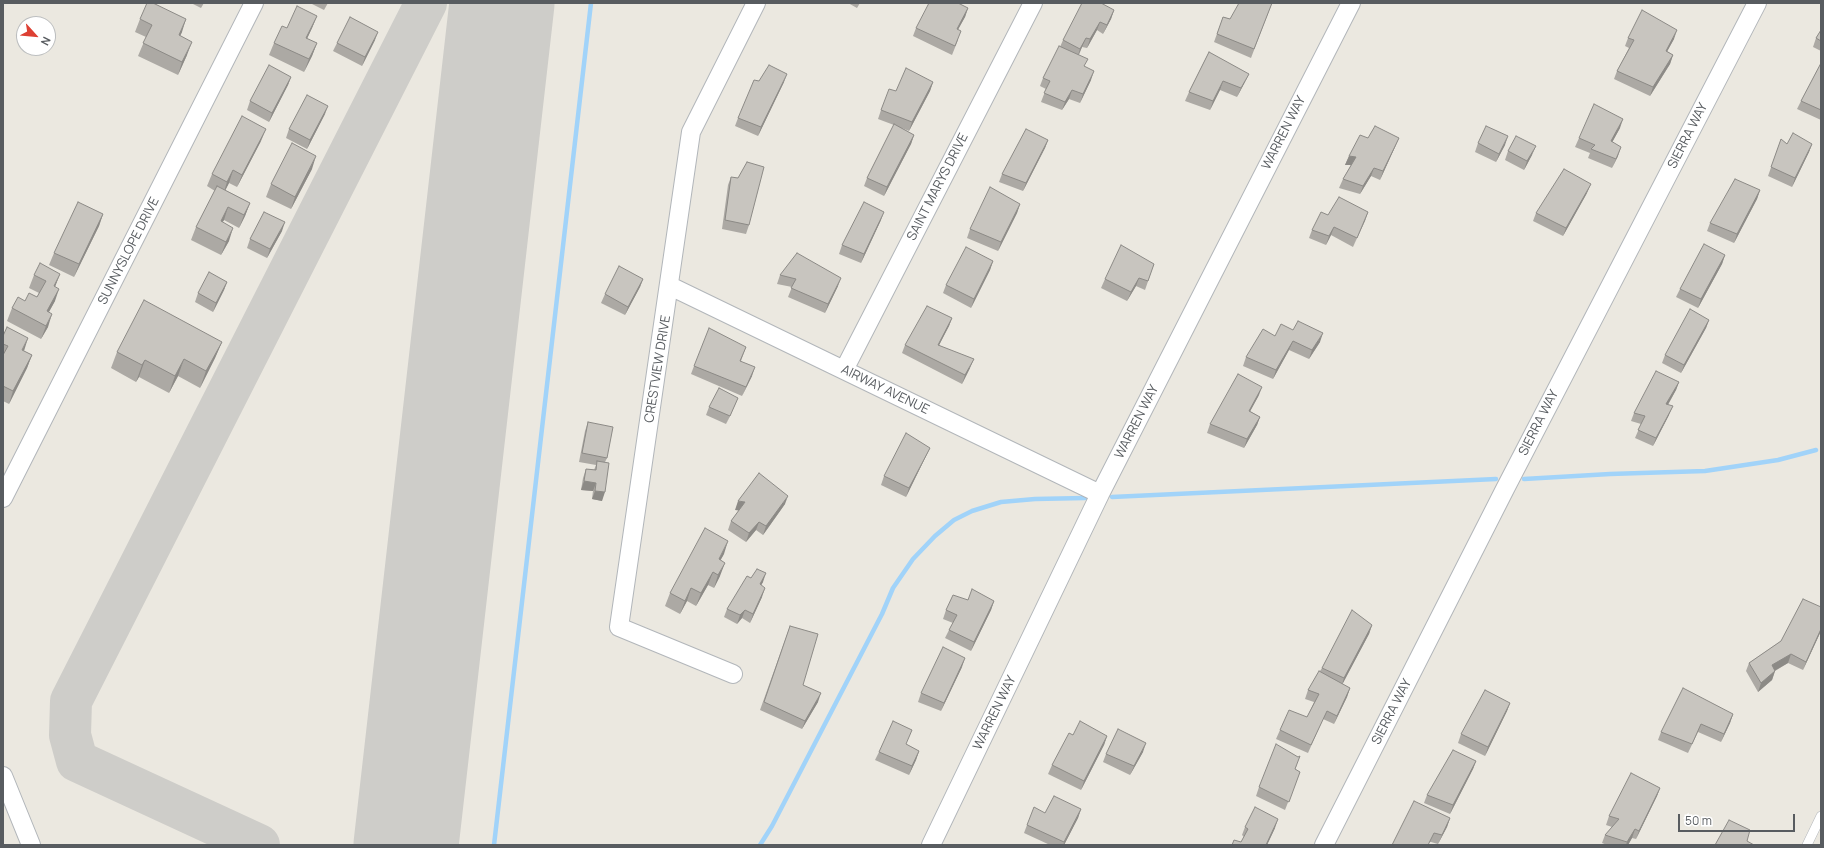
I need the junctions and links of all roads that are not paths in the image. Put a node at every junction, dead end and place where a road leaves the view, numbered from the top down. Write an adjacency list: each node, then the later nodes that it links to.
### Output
1 (254, 3): 9 (street, SUNNYSLOPE DRIVE)
2 (756, 3): 6 (street, CRESTVIEW DRIVE)
3 (1033, 3): 7 (street, SAINT MARYS DRIVE)
4 (1351, 3): 8 (street, WARREN WAY)
5 (1757, 3): 15 (street, SIERRA WAY)
6 (670, 286): 7 (street, AIRWAY AVENUE); 10 (street, CRESTVIEW DRIVE)
7 (844, 370): 8 (street, AIRWAY AVENUE)
8 (1100, 494): 14 (street, WARREN WAY)
9 (3, 498)
10 (734, 674)
11 (3, 776): 13 (street)
12 (1821, 816): 16 (lane)
13 (31, 845)
14 (931, 845)
15 (1324, 845)
16 (1807, 845)

